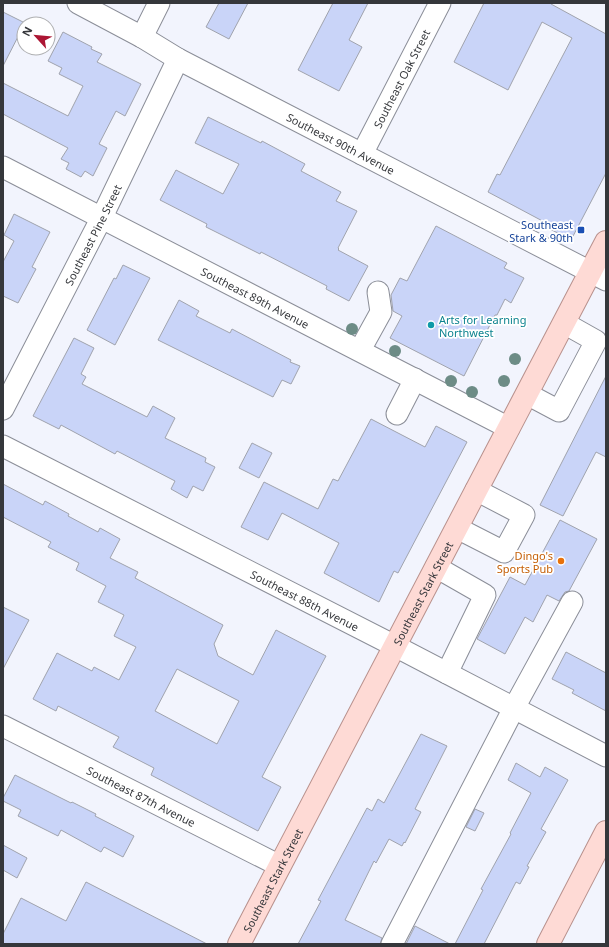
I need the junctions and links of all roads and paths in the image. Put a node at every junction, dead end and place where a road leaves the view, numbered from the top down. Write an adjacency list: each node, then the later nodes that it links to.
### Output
1 (78, 3): 4 (street, Southeast 90th Avenue)
2 (159, 3): 4 (street)
3 (440, 3): 6 (street, Southeast Oak Street)
4 (142, 37): 5 (street, Southeast 90th Avenue)
5 (178, 59): 6 (street, Southeast 90th Avenue); 8 (street, Southeast Pine Street)
6 (362, 154): 10 (street, Southeast 90th Avenue)
7 (3, 166): 8 (street, Southeast 89th Avenue)
8 (102, 217): 14 (street, Southeast 89th Avenue); 17 (street, Southeast Pine Street)
9 (606, 242): 10 (main road, Southeast Stark Street)
10 (598, 276): 12 (main road, Southeast Stark Street)
11 (378, 292): 14 (street)
12 (564, 323): 13 (street); 16 (main road, Southeast Stark Street)
13 (601, 341): 16 (street)
14 (360, 350): 15 (street, Southeast 89th Avenue)
15 (414, 378): 18 (street); 19 (street, Southeast 89th Avenue)
16 (527, 394): 19 (main road, Southeast Stark Street)
17 (3, 409)
18 (397, 414)
19 (509, 428): 21 (main road, Southeast Stark Street)
20 (3, 446): 25 (street, Southeast 88th Avenue)
21 (476, 490): 22 (main road, Southeast Stark Street); 22 (street)
22 (457, 528): 23 (main road, Southeast Stark Street)
23 (436, 567): 25 (main road, Southeast Stark Street); 26 (street)
24 (572, 602): 27 (street)
25 (395, 646): 26 (street, Southeast 88th Avenue); 31 (main road, Southeast Stark Street)
26 (447, 673): 27 (street, Southeast 88th Avenue)
27 (514, 708): 29 (street, Southeast 88th Avenue); 33 (street)
28 (3, 726): 31 (street, Southeast 87th Avenue)
29 (606, 756)
30 (606, 832): 34 (main road)
31 (280, 866): 32 (main road, Southeast Stark Street)
32 (239, 944)
33 (392, 944)
34 (548, 944)

